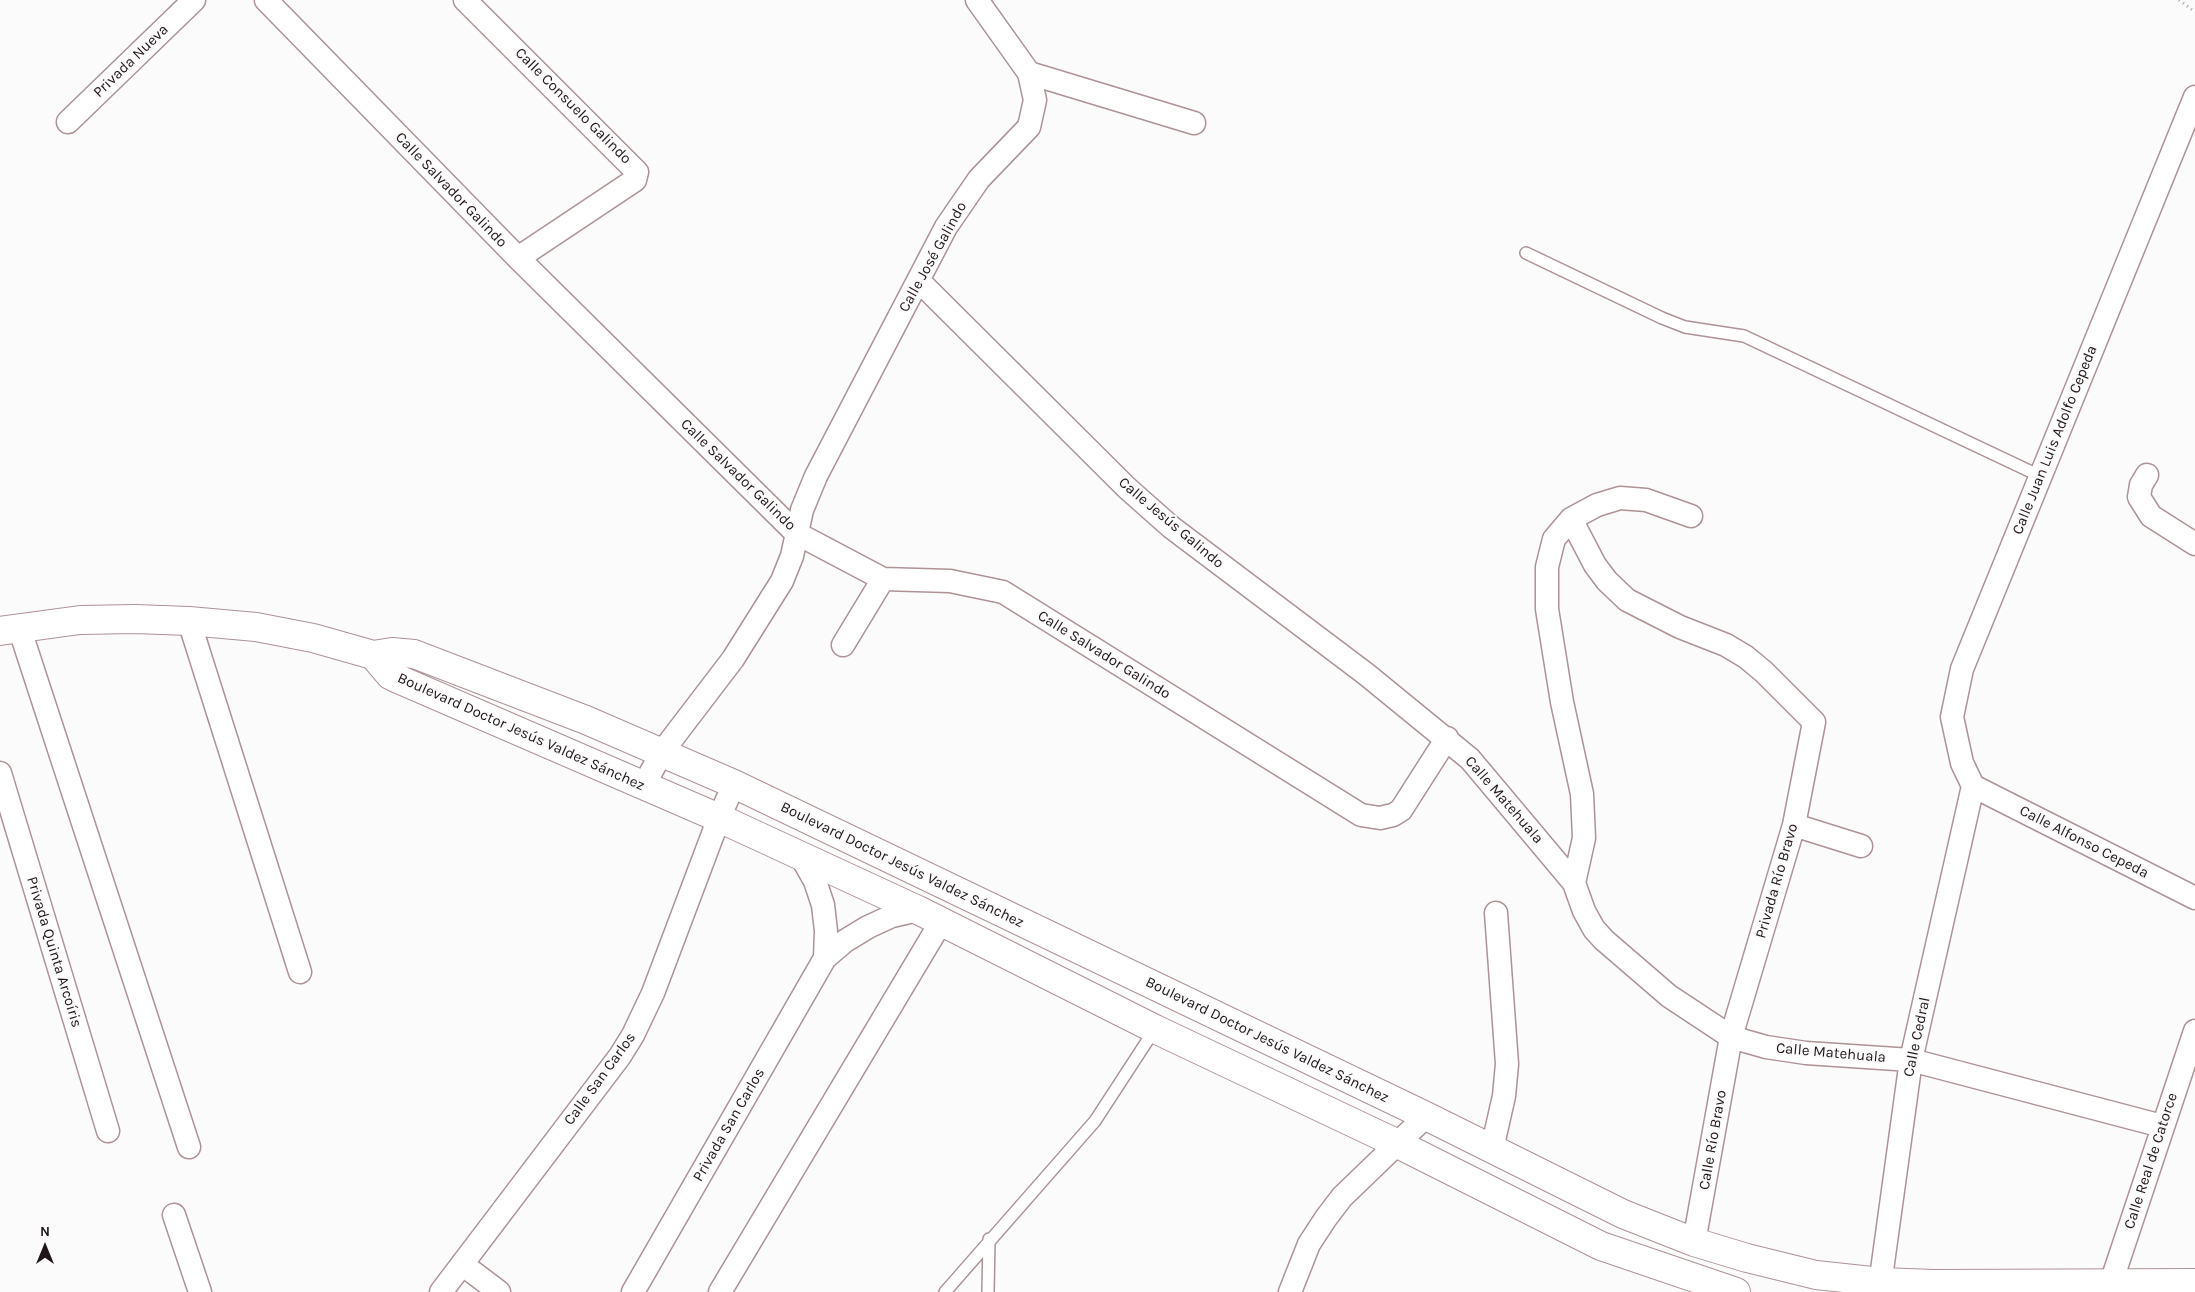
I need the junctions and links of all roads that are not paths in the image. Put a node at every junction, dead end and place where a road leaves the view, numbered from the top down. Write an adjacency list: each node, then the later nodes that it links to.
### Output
1 (194, 0): 7 (street, Privada Nueva)
2 (266, 0): 10 (street, Calle Salvador Galindo)
3 (465, 0): 10 (street, Calle Consuelo Galindo)
4 (977, 0): 5 (street, Calle José Galindo)
5 (1029, 73): 8 (street); 11 (street, Calle José Galindo)
6 (2195, 98): 13 (street, Calle Juan Luis Adolfo Cepeda)
7 (68, 122)
8 (1194, 123)
9 (1526, 253): 13 (lane)
10 (518, 258): 16 (street, Calle Salvador Galindo)
11 (919, 281): 16 (street, Calle José Galindo); 23 (street, Calle Jesús Galindo)
12 (2147, 475): 17 (street)
13 (2040, 476): 28 (street, Calle Juan Luis Adolfo Cepeda)
14 (1691, 516): 15 (street)
15 (1571, 519): 30 (street, Privada Río Bravo); 33 (street)
16 (796, 533): 18 (street, Calle Salvador Galindo); 24 (street, Calle José Galindo)
17 (2195, 544)
18 (883, 580): 21 (street); 23 (street, Calle Salvador Galindo)
19 (190, 621): 20 (main road, Boulevard Doctor Jesús Valdez Sánchez); 22 (main road, Boulevard Doctor Jesús Valdez Sánchez); 38 (street)
20 (10, 629): 47 (street)
21 (843, 645)
22 (372, 655): 24 (main road, Boulevard Doctor Jesús Valdez Sánchez); 27 (main road, Boulevard Doctor Jesús Valdez Sánchez)
23 (1447, 738): 33 (street, Calle Matehuala)
24 (662, 752): 26 (main road, Boulevard Doctor Jesús Valdez Sánchez); 27 (street, Calle José Galindo)
25 (0, 773): 45 (street, Privada Quinta Arcoíris)
26 (734, 784): 29 (street, Calle San Carlos); 43 (main road, Boulevard Doctor Jesús Valdez Sánchez)
27 (644, 785): 29 (main road, Boulevard Doctor Jesús Valdez Sánchez)
28 (1973, 786): 34 (street, Calle Alfonso Cepeda); 42 (street, Calle Cedral)
29 (719, 818): 32 (main road, Boulevard Doctor Jesús Valdez Sánchez); 52 (street, Calle San Carlos)
30 (1794, 825): 31 (street); 41 (street, Privada Río Bravo)
31 (1861, 846)
32 (802, 858): 36 (main road, Boulevard Doctor Jesús Valdez Sánchez); 37 (street, Privada San Carlos)
33 (1574, 883): 41 (street, Calle Matehuala)
34 (2195, 898)
35 (1496, 914): 48 (street)
36 (929, 916): 37 (street, Privada San Carlos); 39 (main road, Boulevard Doctor Jesús Valdez Sánchez); 60 (street)
37 (825, 958): 59 (street, Privada San Carlos)
38 (300, 972)
39 (1155, 1029): 46 (main road, Boulevard Doctor Jesús Valdez Sánchez); 50 (lane)
40 (2195, 1031): 44 (street, Calle Real de Catorce)
41 (1731, 1037): 42 (street, Calle Matehuala); 51 (street, Calle Río Bravo)
42 (1911, 1060): 44 (street, Calle Matehuala); 54 (street, Calle Cedral)
43 (1426, 1116): 46 (street); 48 (main road, Boulevard Doctor Jesús Valdez Sánchez)
44 (2162, 1126): 55 (street, Calle Real de Catorce)
45 (108, 1131)
46 (1398, 1144): 63 (street); 64 (main road, Boulevard Doctor Jesús Valdez Sánchez)
47 (189, 1148)
48 (1492, 1149): 51 (main road, Boulevard Doctor Jesús Valdez Sánchez)
49 (174, 1215): 56 (street)
50 (989, 1239): 61 (lane); 62 (lane)
51 (1694, 1242): 54 (main road, Boulevard Doctor Jesús Valdez Sánchez)
52 (462, 1264): 57 (street, Calle San Carlos); 58 (street)
53 (2195, 1284): 55 (main road, Boulevard Doctor Jesús Valdez Sánchez)
54 (1880, 1287): 55 (main road, Boulevard Doctor Jesús Valdez Sánchez)
55 (2109, 1288)
56 (200, 1292)
57 (442, 1292)
58 (499, 1292)
59 (633, 1292)
60 (720, 1292)
61 (945, 1292)
62 (988, 1292)
63 (1290, 1292)
64 (1736, 1292)

